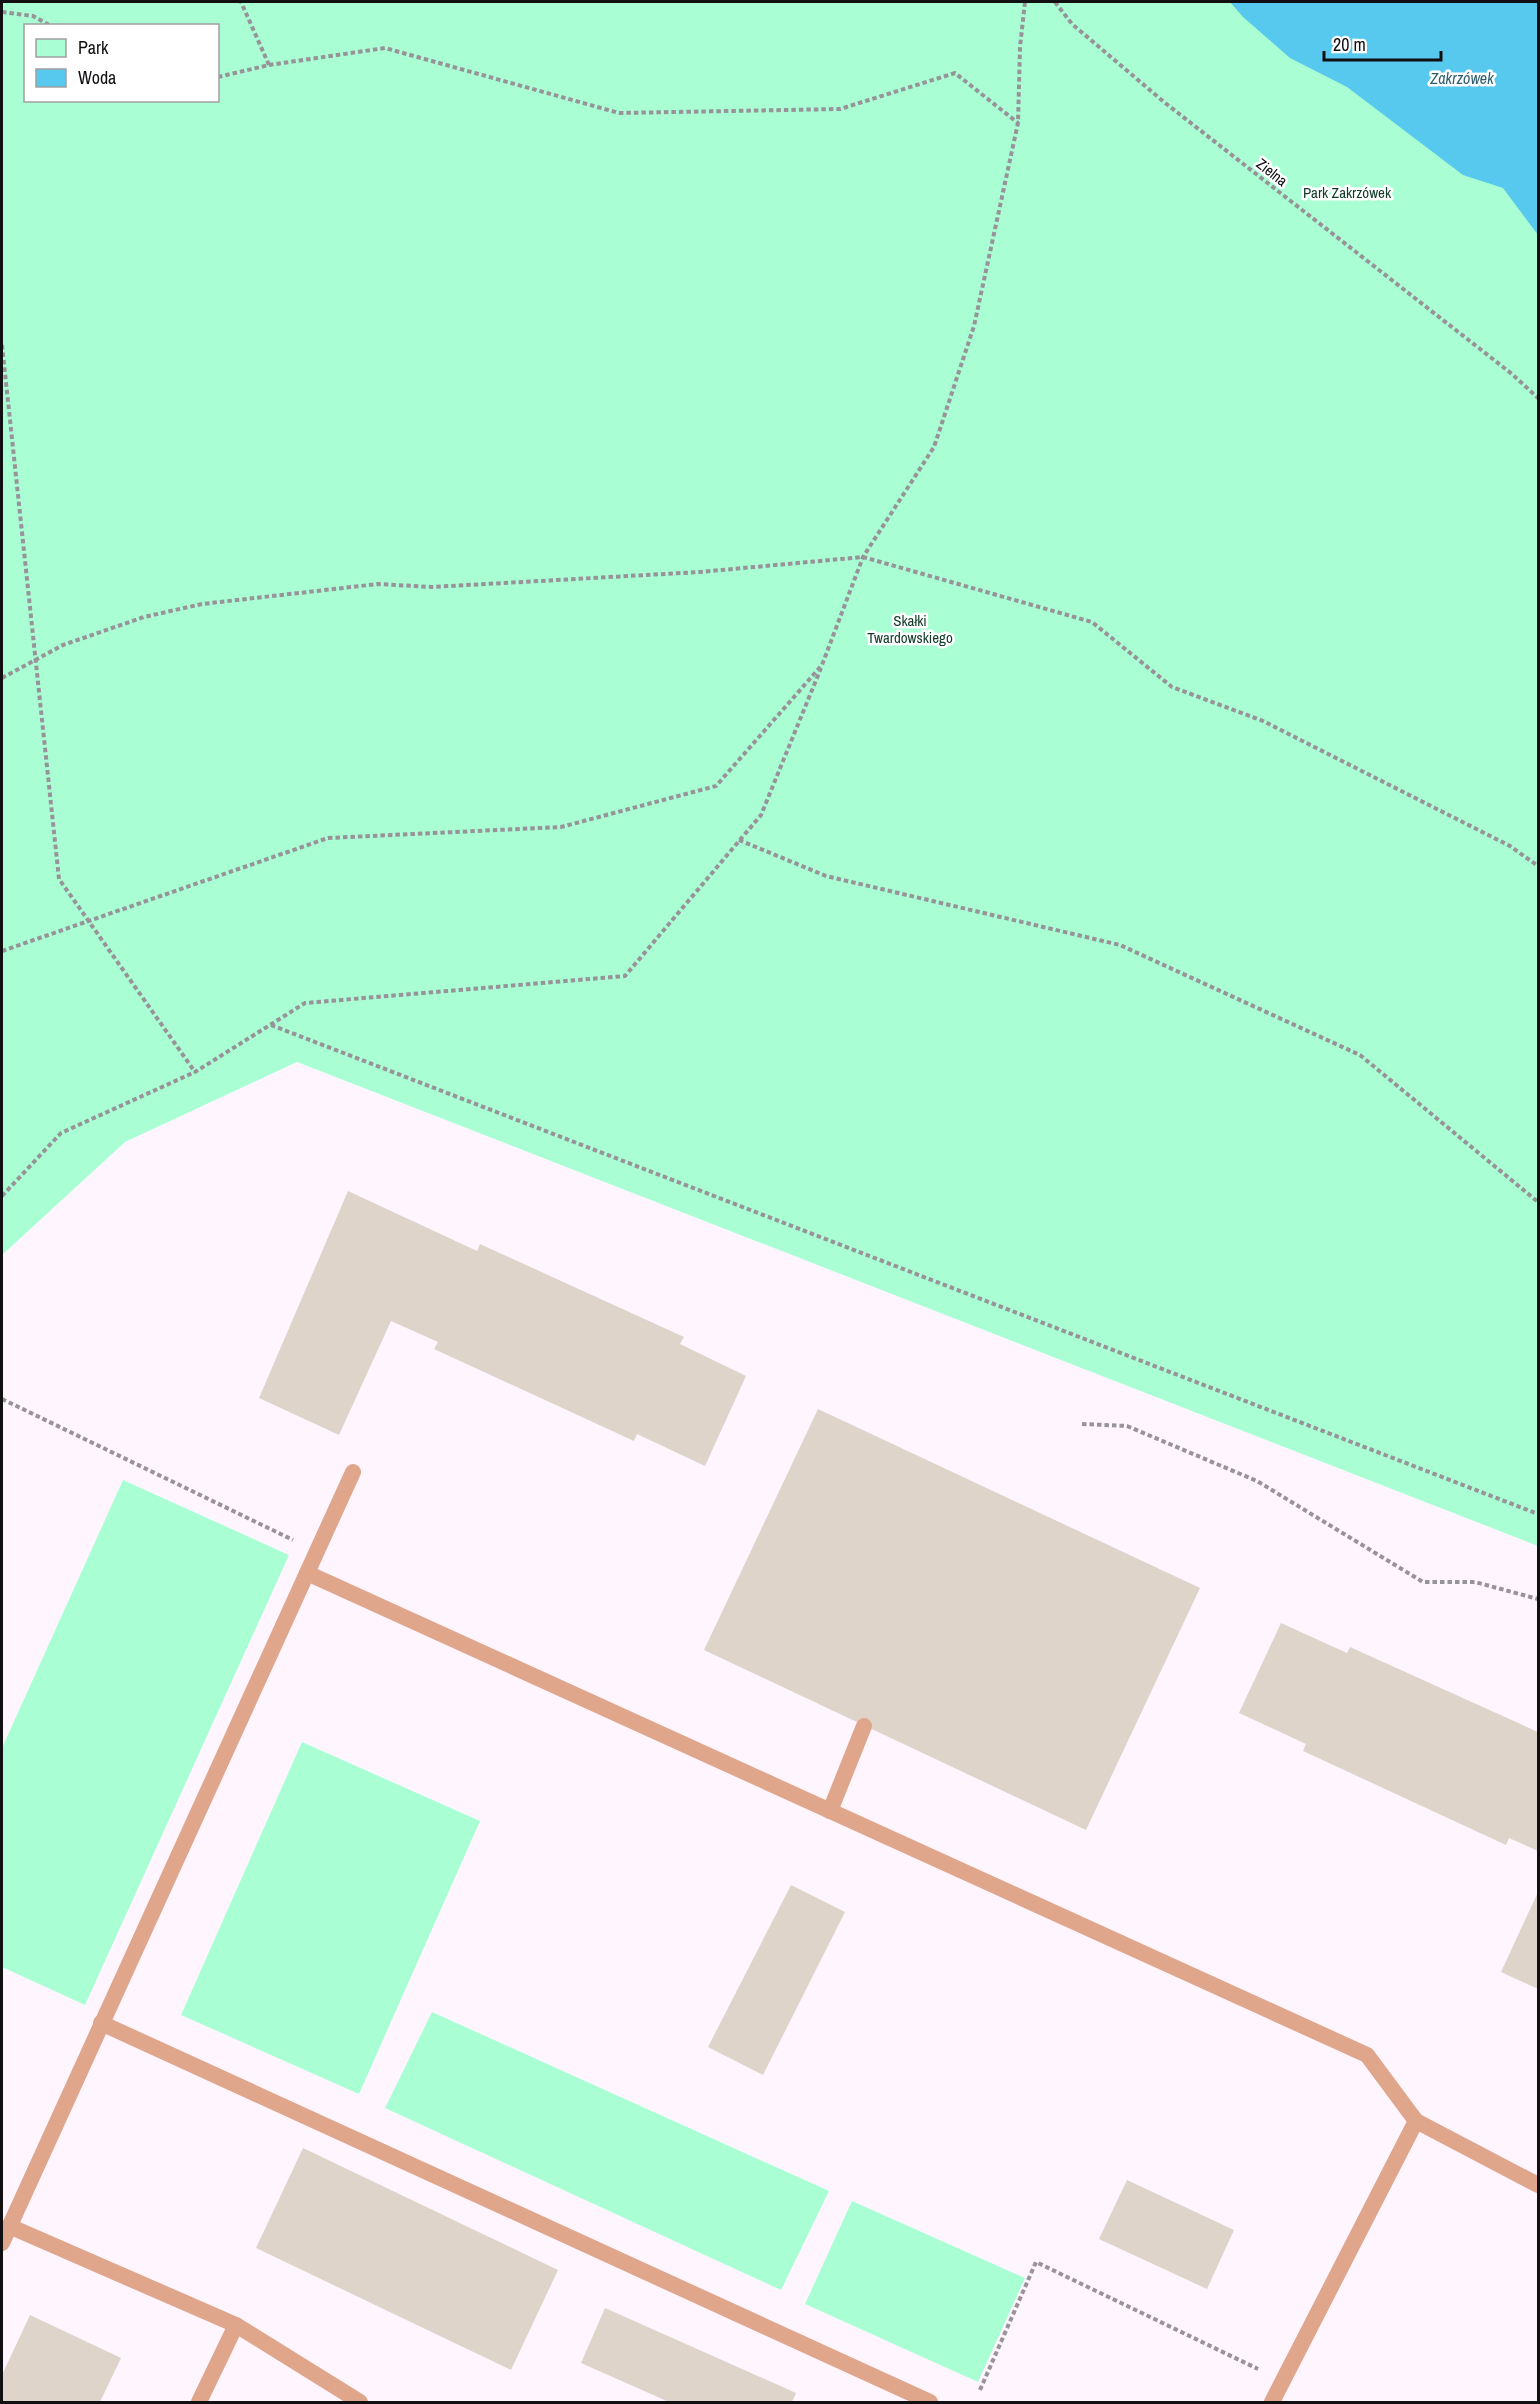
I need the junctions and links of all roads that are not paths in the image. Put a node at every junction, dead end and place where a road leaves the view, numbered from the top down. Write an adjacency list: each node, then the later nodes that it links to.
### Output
1 (353, 1472): 2 (lane)
2 (307, 1573): 4 (lane); 5 (lane)
3 (864, 1726): 4 (lane)
4 (830, 1811): 6 (lane)
5 (101, 2023): 8 (lane); 13 (lane)
6 (1416, 2121): 7 (lane); 14 (lane)
7 (1539, 2185)
8 (9, 2226): 9 (lane); 10 (lane)
9 (2, 2243)
10 (236, 2325): 11 (lane); 12 (lane)
11 (199, 2403)
12 (360, 2403)
13 (930, 2403)
14 (1272, 2403)

